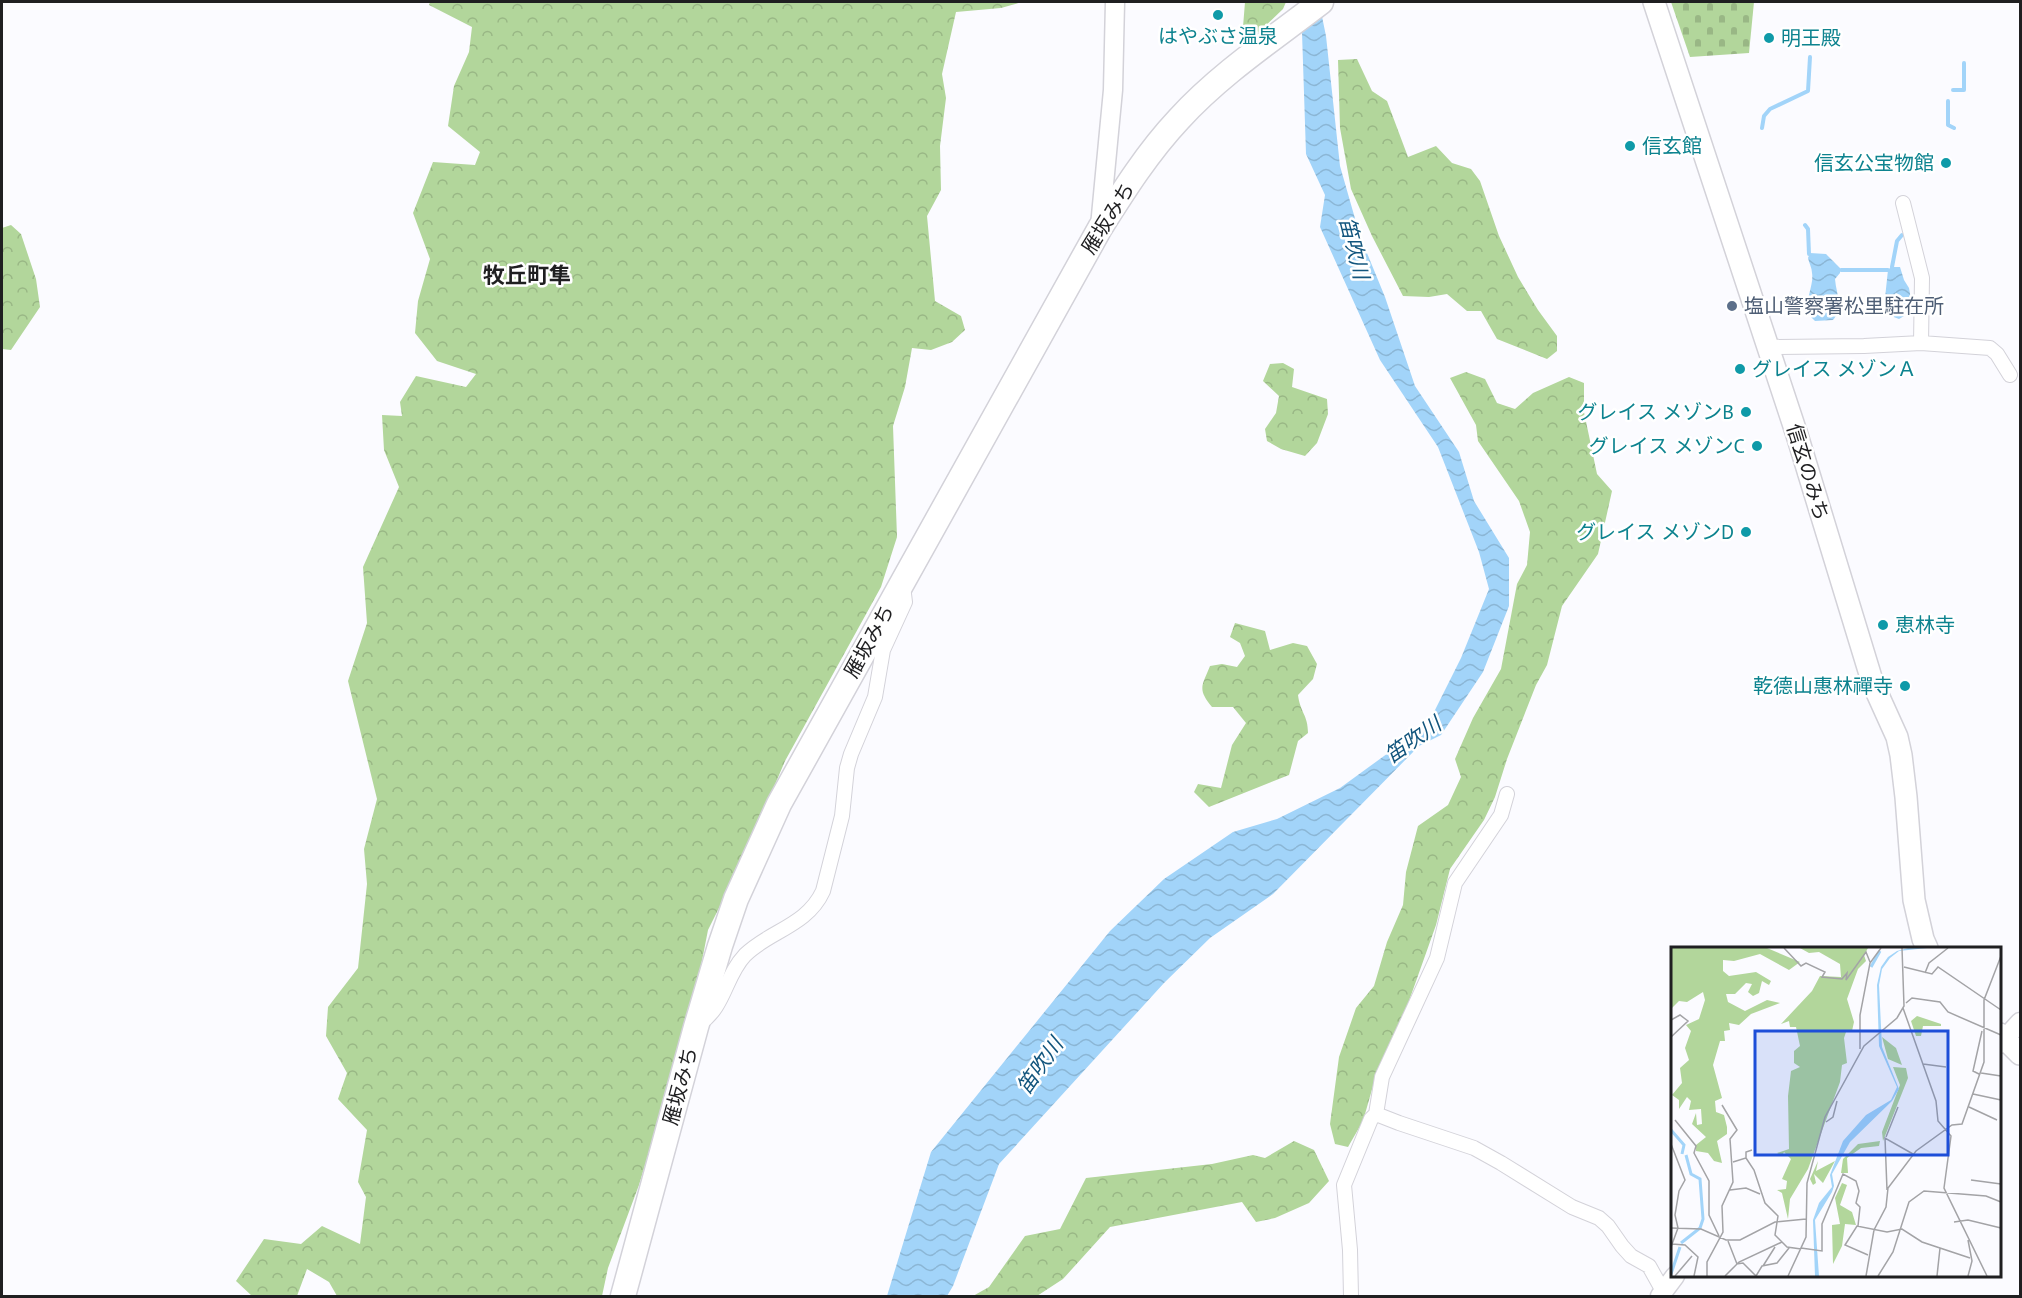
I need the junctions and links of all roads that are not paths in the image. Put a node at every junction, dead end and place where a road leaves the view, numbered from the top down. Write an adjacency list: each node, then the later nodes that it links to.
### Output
1 (1115, 2): 5 (street)
2 (1321, 2): 5 (highway, 雁坂みち)
3 (1654, 2): 7 (main road, 信玄のみち)
4 (1903, 203): 6 (street)
5 (1100, 228): 9 (highway, 雁坂みち)
6 (1921, 343): 7 (street); 8 (street)
7 (1767, 347): 11 (main road, 信玄のみち)
8 (2010, 375)
9 (904, 577): 13 (highway, 雁坂みち); 13 (street)
10 (1507, 794): 16 (street)
11 (1927, 947)
12 (2020, 1022): 14 (street)
13 (696, 1026): 19 (highway, 雁坂みち)
14 (2001, 1039): 15 (main road)
15 (2020, 1053)
16 (1376, 1114): 18 (street); 20 (street)
17 (1674, 1277): 18 (street)
18 (1662, 1294)
19 (623, 1296)
20 (1351, 1296)

